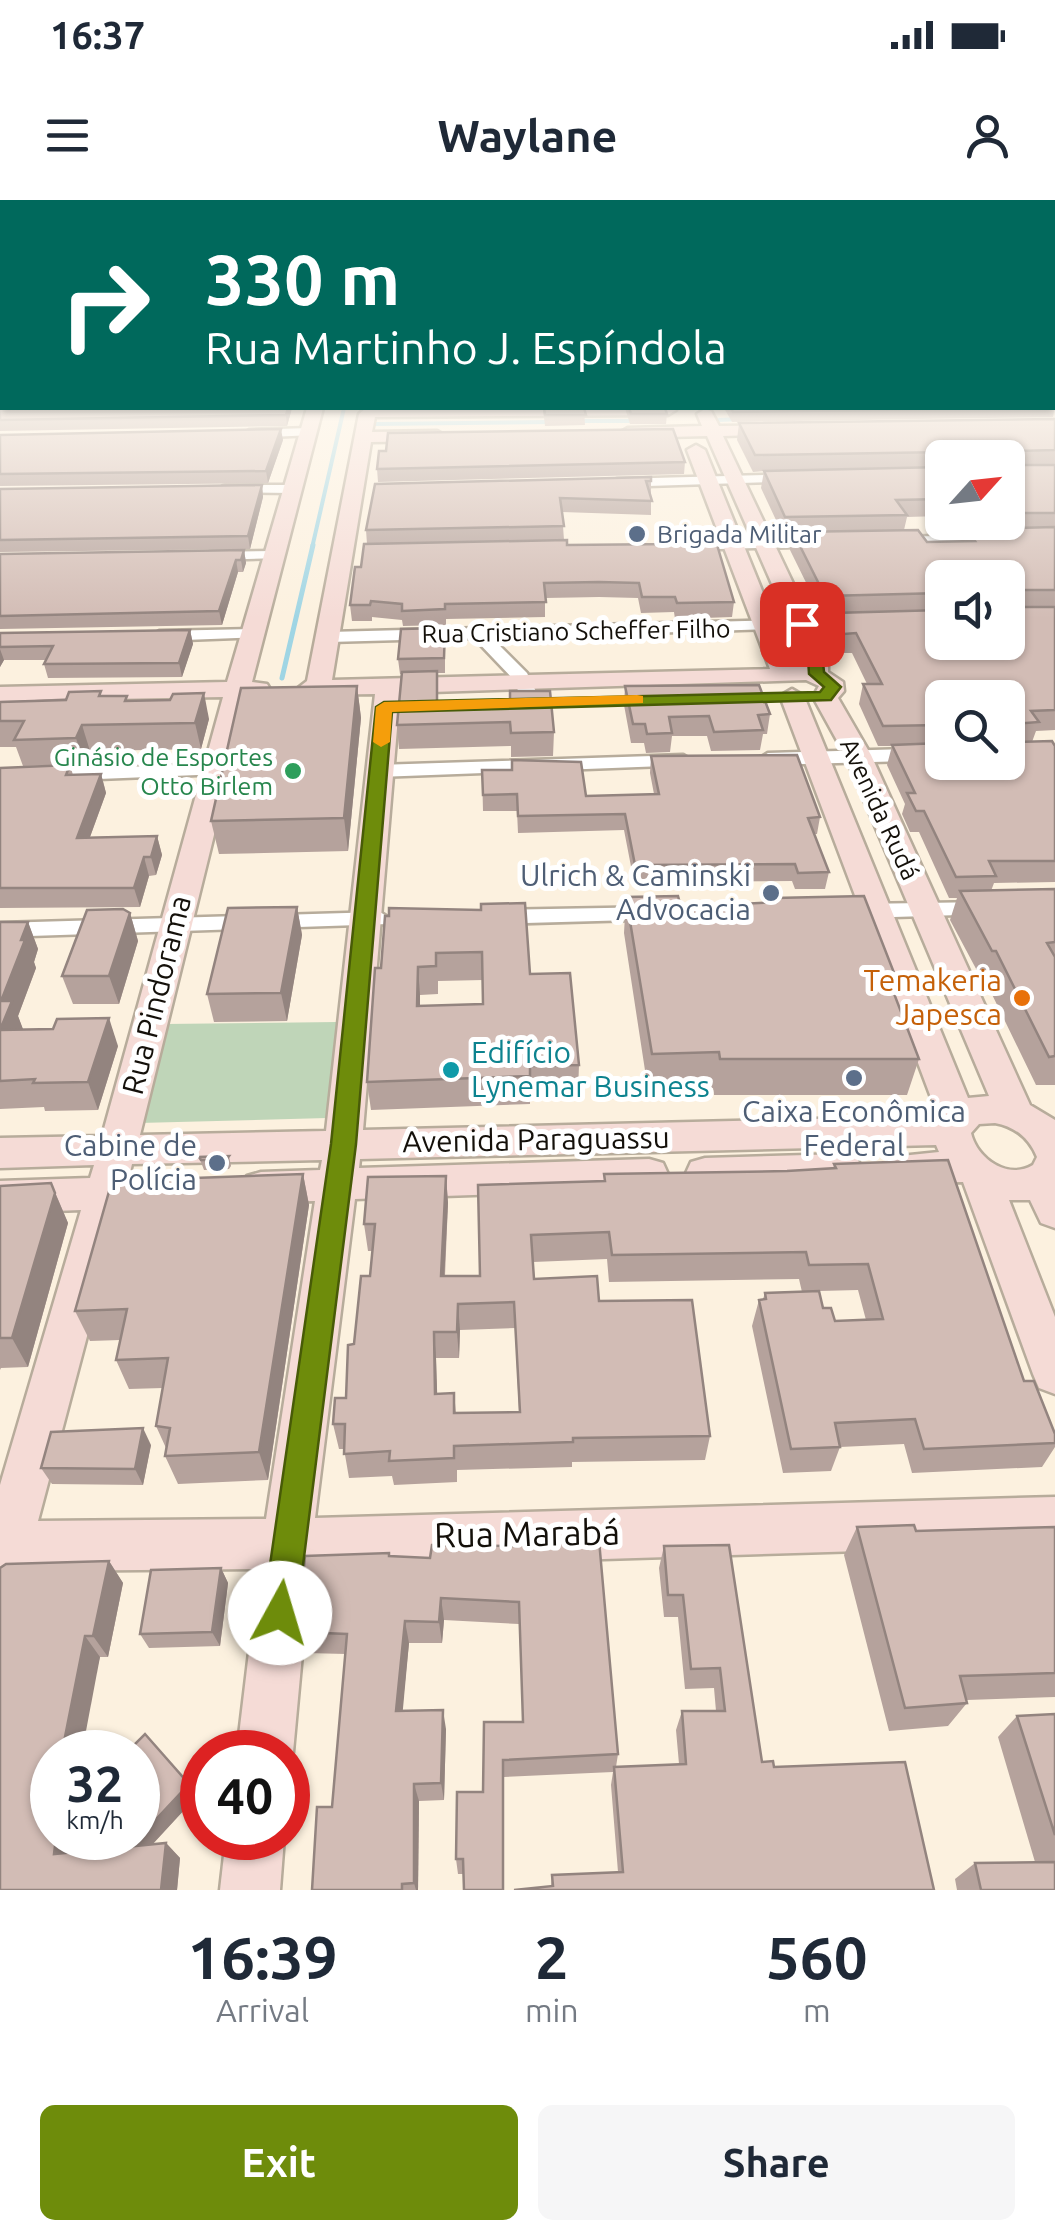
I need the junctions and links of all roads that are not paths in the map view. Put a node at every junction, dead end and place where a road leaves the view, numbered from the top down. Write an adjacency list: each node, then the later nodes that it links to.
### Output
1 (301, 462): 9 (main road, Rua Pindorama)
2 (362, 462): 25 (main road)
3 (707, 462): 7 (main road, Avenida Rudá)
4 (725, 462): 6 (main road, Avenida Rudá)
5 (809, 478): 6 (street)
6 (733, 479): 7 (street); 14 (main road, Avenida Rudá)
7 (708, 481): 8 (street); 15 (main road, Avenida Rudá)
8 (609, 484)
9 (293, 488): 10 (street); 17 (main road, Rua Pindorama)
10 (215, 490)
11 (1055, 537): 13 (street)
12 (844, 542): 14 (street)
13 (882, 542)
14 (767, 544): 15 (street); 20 (main road, Avenida Rudá)
15 (734, 545): 16 (street); 21 (main road, Avenida Rudá)
16 (675, 546)
17 (275, 555): 18 (street); 23 (main road, Rua Pindorama)
18 (196, 556)
19 (890, 622): 20 (street, Rua Cristiano Scheffer Filho)
20 (802, 624): 21 (street, Rua Cristiano Scheffer Filho); 26 (main road, Avenida Rudá)
21 (765, 626): 22 (street, Rua Cristiano Scheffer Filho); 27 (main road, Avenida Rudá)
22 (478, 633): 25 (street, Rua Cristiano Scheffer Filho); 29 (street)
23 (254, 634): 24 (street); 32 (main road, Rua Pindorama)
24 (137, 636)
25 (329, 636): 28 (main road)
26 (821, 685): 27 (main road); 35 (main road, Avenida Rudá)
27 (787, 686): 29 (main road); 36 (main road, Avenida Rudá)
28 (318, 688): 31 (main road); 32 (main road)
29 (528, 692): 31 (main road)
30 (0, 694): 32 (main road)
31 (386, 697): 32 (main road); 40 (main road)
32 (235, 699): 33 (main road); 39 (main road, Rua Pindorama)
33 (0, 711)
34 (925, 754): 35 (street)
35 (858, 755): 36 (street); 43 (main road, Avenida Rudá)
36 (817, 757): 37 (street); 44 (main road, Avenida Rudá)
37 (737, 760)
38 (697, 761): 40 (street)
39 (215, 770): 41 (street); 50 (main road, Rua Pindorama)
40 (378, 771): 49 (main road)
41 (0, 777)
42 (1000, 909): 43 (street)
43 (926, 910): 44 (street); 55 (main road, Avenida Rudá)
44 (876, 911): 45 (street); 52 (main road, Avenida Rudá)
45 (837, 912)
46 (680, 914): 47 (street)
47 (464, 917)
48 (404, 918): 49 (street)
49 (365, 919): 50 (street); 56 (main road)
50 (176, 924): 51 (street); 53 (main road, Rua Pindorama)
51 (0, 930)
52 (955, 1125): 55 (main road, Avenida Paraguassu); 56 (main road, Avenida Paraguassu); 57 (main road, Avenida Rudá)
53 (117, 1149): 54 (main road, Avenida Paraguassu); 56 (main road, Avenida Paraguassu); 60 (main road, Rua Pindorama)
54 (0, 1153)
55 (1047, 1157): 57 (main road, Avenida Paraguassu)
56 (341, 1163): 57 (main road, Avenida Paraguassu); 58 (main road, Avenida Paraguassu); 64 (main road)
57 (973, 1170): 62 (main road)
58 (220, 1190)
59 (163, 1191): 60 (main road)
60 (106, 1192): 61 (main road); 65 (main road, Rua Pindorama)
61 (0, 1196)
62 (1055, 1374)
63 (1055, 1521): 64 (main road, Rua Marabá)
64 (288, 1544): 65 (main road, Rua Marabá); 66 (main road)
65 (2, 1554)
66 (267, 1730)
67 (253, 1860): 68 (main road)
68 (250, 1890)

